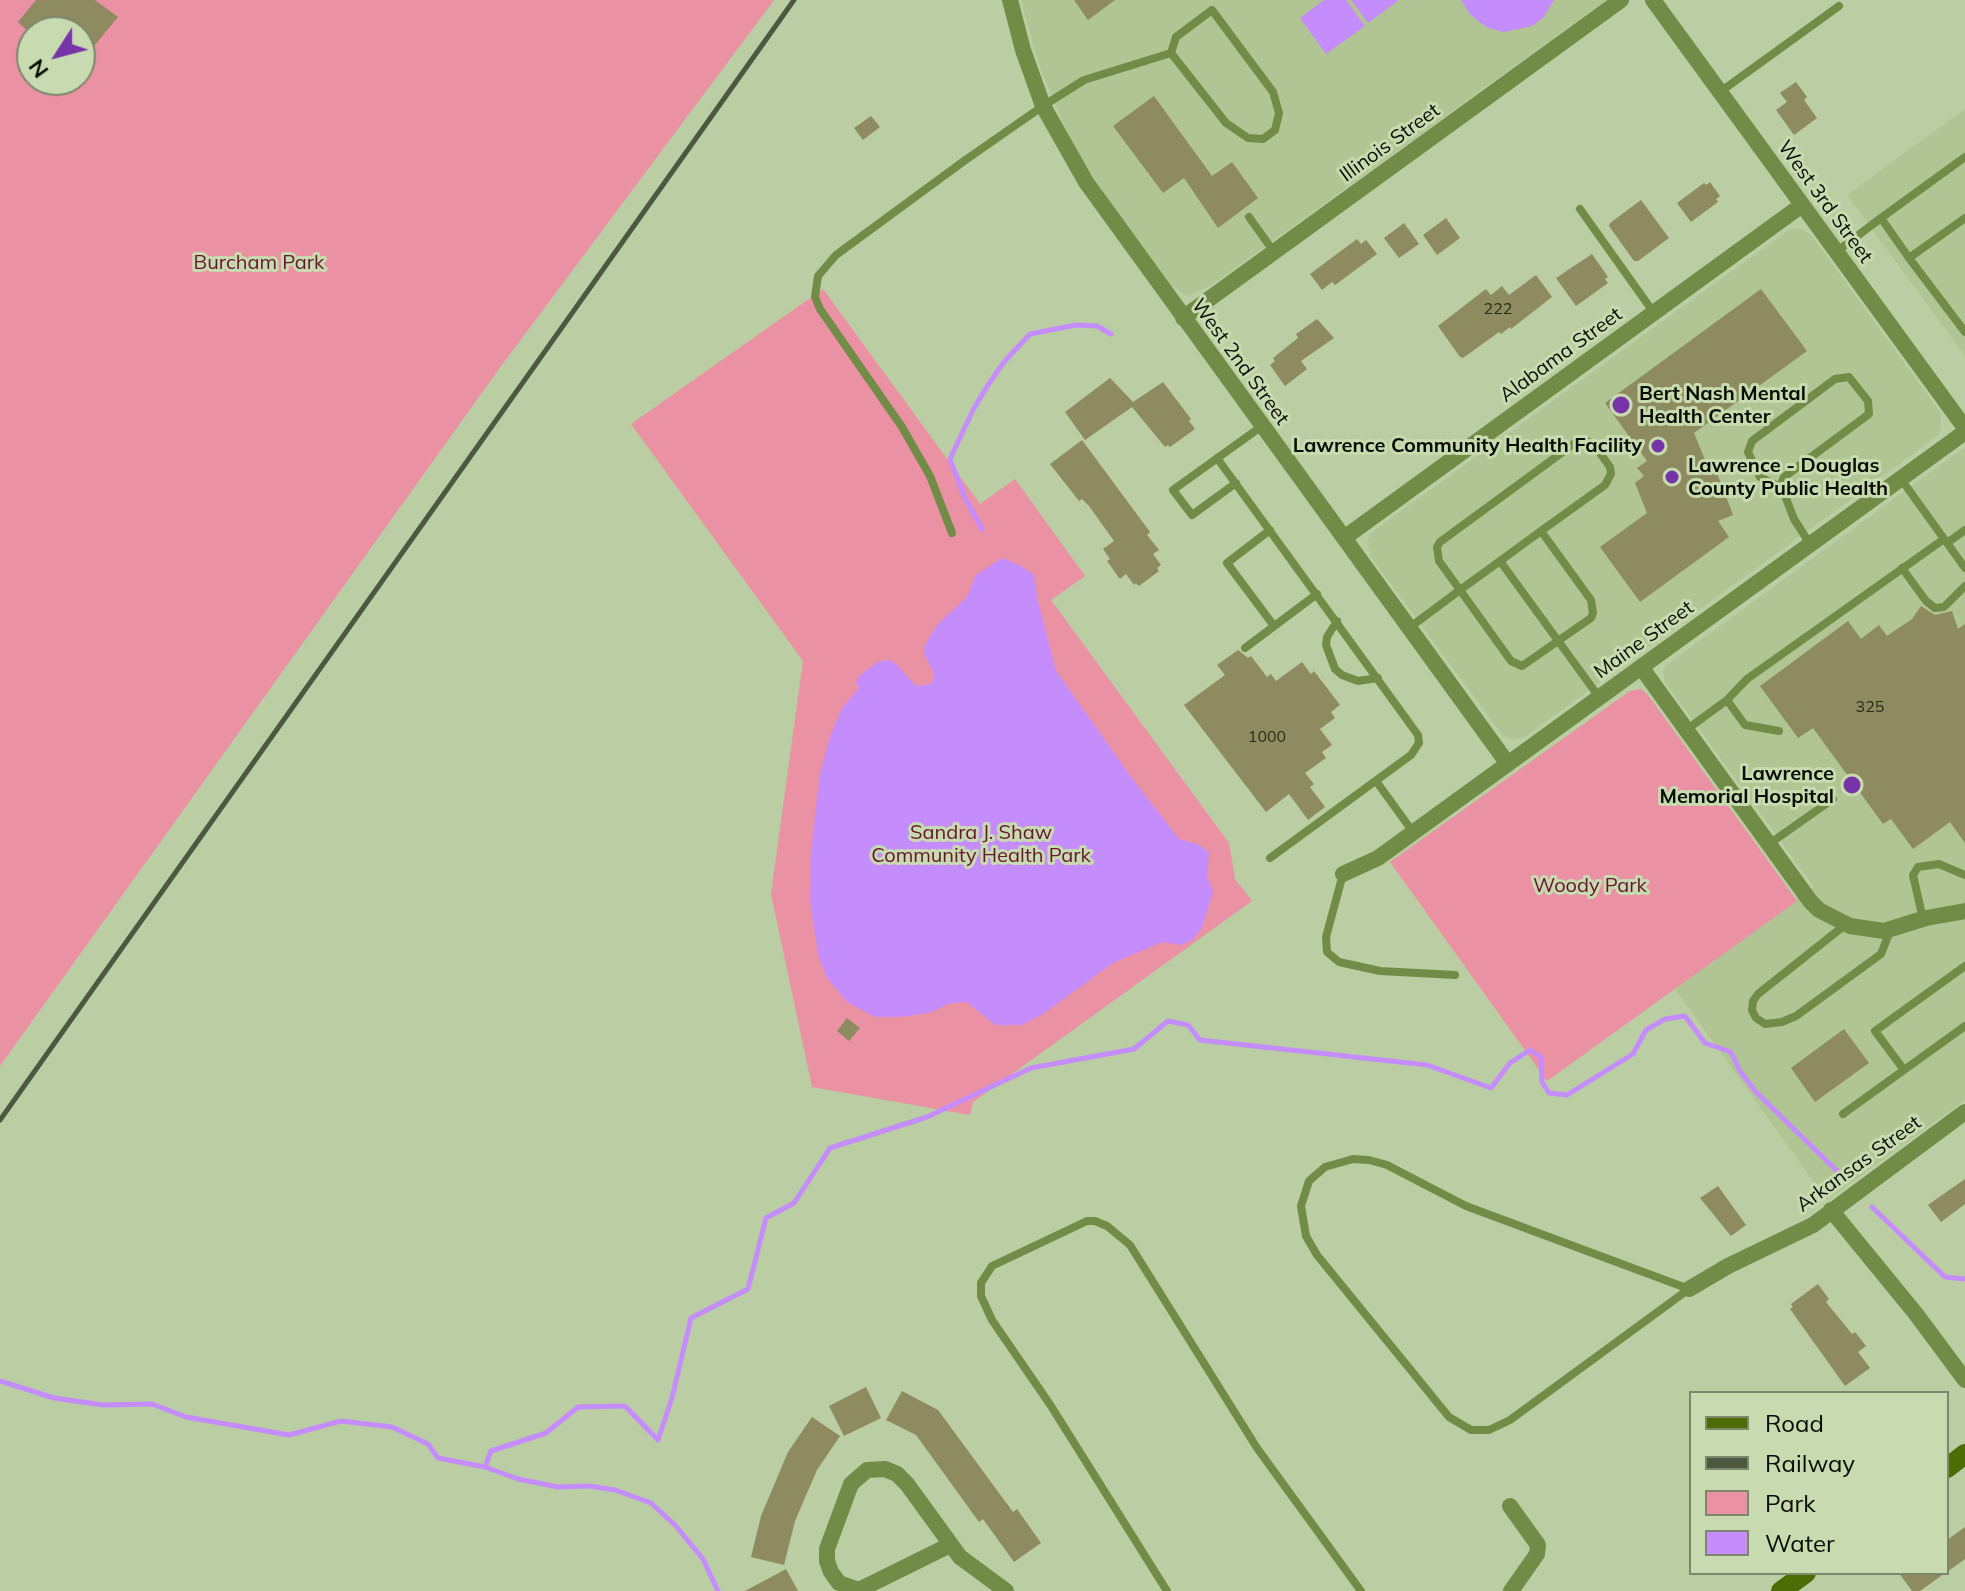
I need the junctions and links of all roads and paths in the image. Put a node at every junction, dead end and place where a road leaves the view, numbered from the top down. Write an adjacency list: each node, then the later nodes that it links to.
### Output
1 (1010, 0): 7 (street, West 2nd Street)
2 (1621, 0): 14 (street, Illinois Street)
3 (1653, 0): 6 (street, West 3rd Street)
4 (1839, 6): 6 (lane)
5 (1171, 53): 5 (lane); 7 (lane)
6 (1720, 92): 9 (street, West 3rd Street)
7 (1043, 106): 18 (street, West 2nd Street); 29 (lane)
8 (1965, 157): 12 (lane)
9 (1802, 205): 15 (street, West 3rd Street); 17 (street, Alabama Street)
10 (1580, 209): 17 (lane)
11 (1249, 217): 14 (lane)
12 (1881, 218): 15 (lane); 16 (lane)
13 (1965, 218): 16 (lane)
14 (1274, 252): 18 (street, Illinois Street)
15 (1836, 252): 21 (street, West 3rd Street)
16 (1909, 258): 19 (lane)
17 (1654, 313): 30 (street, Alabama Street)
18 (1183, 318): 20 (street, West 2nd Street)
19 (1965, 332)
20 (1262, 426): 22 (lane); 30 (street, West 2nd Street)
21 (1965, 430): 23 (street, Maine Street)
22 (1217, 458): 24 (lane); 24 (lane)
23 (1900, 478): 31 (lane); 32 (street, Maine Street)
24 (1236, 483): 26 (lane)
25 (1782, 488): 25 (lane); 32 (lane)
26 (1270, 530): 38 (lane); 40 (lane)
27 (1965, 530): 31 (lane)
28 (1541, 531): 33 (lane); 37 (lane); 42 (lane)
29 (952, 533)
30 (1344, 538): 41 (street, West 2nd Street)
31 (1945, 541): 34 (lane); 35 (lane)
32 (1810, 544): 44 (street, Maine Street)
33 (1500, 561): 37 (lane); 42 (lane)
34 (1902, 568): 36 (lane); 47 (lane)
35 (1965, 568)
36 (1965, 586)
37 (1460, 590): 41 (lane); 42 (lane)
38 (1317, 594): 39 (lane); 40 (lane)
39 (1337, 621): 45 (lane); 45 (lane)
40 (1274, 626): 43 (lane)
41 (1409, 628): 50 (street, West 2nd Street)
42 (1558, 642): 46 (lane)
43 (1245, 648)
44 (1641, 667): 46 (street, Maine Street); 48 (street)
45 (1378, 678): 51 (lane)
46 (1599, 698): 50 (street, Maine Street)
47 (1727, 700): 48 (lane); 49 (lane)
48 (1686, 730): 54 (street)
49 (1779, 731)
50 (1508, 764): 53 (street, Maine Street)
51 (1376, 781): 53 (lane); 55 (lane)
52 (1833, 799): 54 (lane)
53 (1413, 832): 56 (street, Maine Street)
54 (1769, 844): 60 (street)
55 (1270, 858)
56 (1343, 874): 63 (lane)
57 (1965, 875): 59 (lane)
58 (1965, 911): 59 (street)
59 (1923, 919): 61 (street)
60 (1845, 924): 61 (street); 61 (lane)
61 (1890, 930)
62 (1965, 966): 65 (lane)
63 (1455, 975)
64 (1965, 1026): 65 (lane)
65 (1904, 1070): 67 (lane)
66 (1965, 1112): 68 (street, Arkansas Street)
67 (1843, 1114)
68 (1831, 1210): 69 (street, Arkansas Street); 70 (street)
69 (1689, 1289): 69 (lane)
70 (1965, 1380)
71 (1965, 1454): 72 (street)
72 (1949, 1466)
73 (1510, 1506): 79 (street)
74 (950, 1545): 74 (street); 76 (street)
75 (1803, 1575): 80 (street)
76 (1006, 1591)
77 (1167, 1591): 78 (lane)
78 (1361, 1591)
79 (1511, 1591)
80 (1781, 1591)

